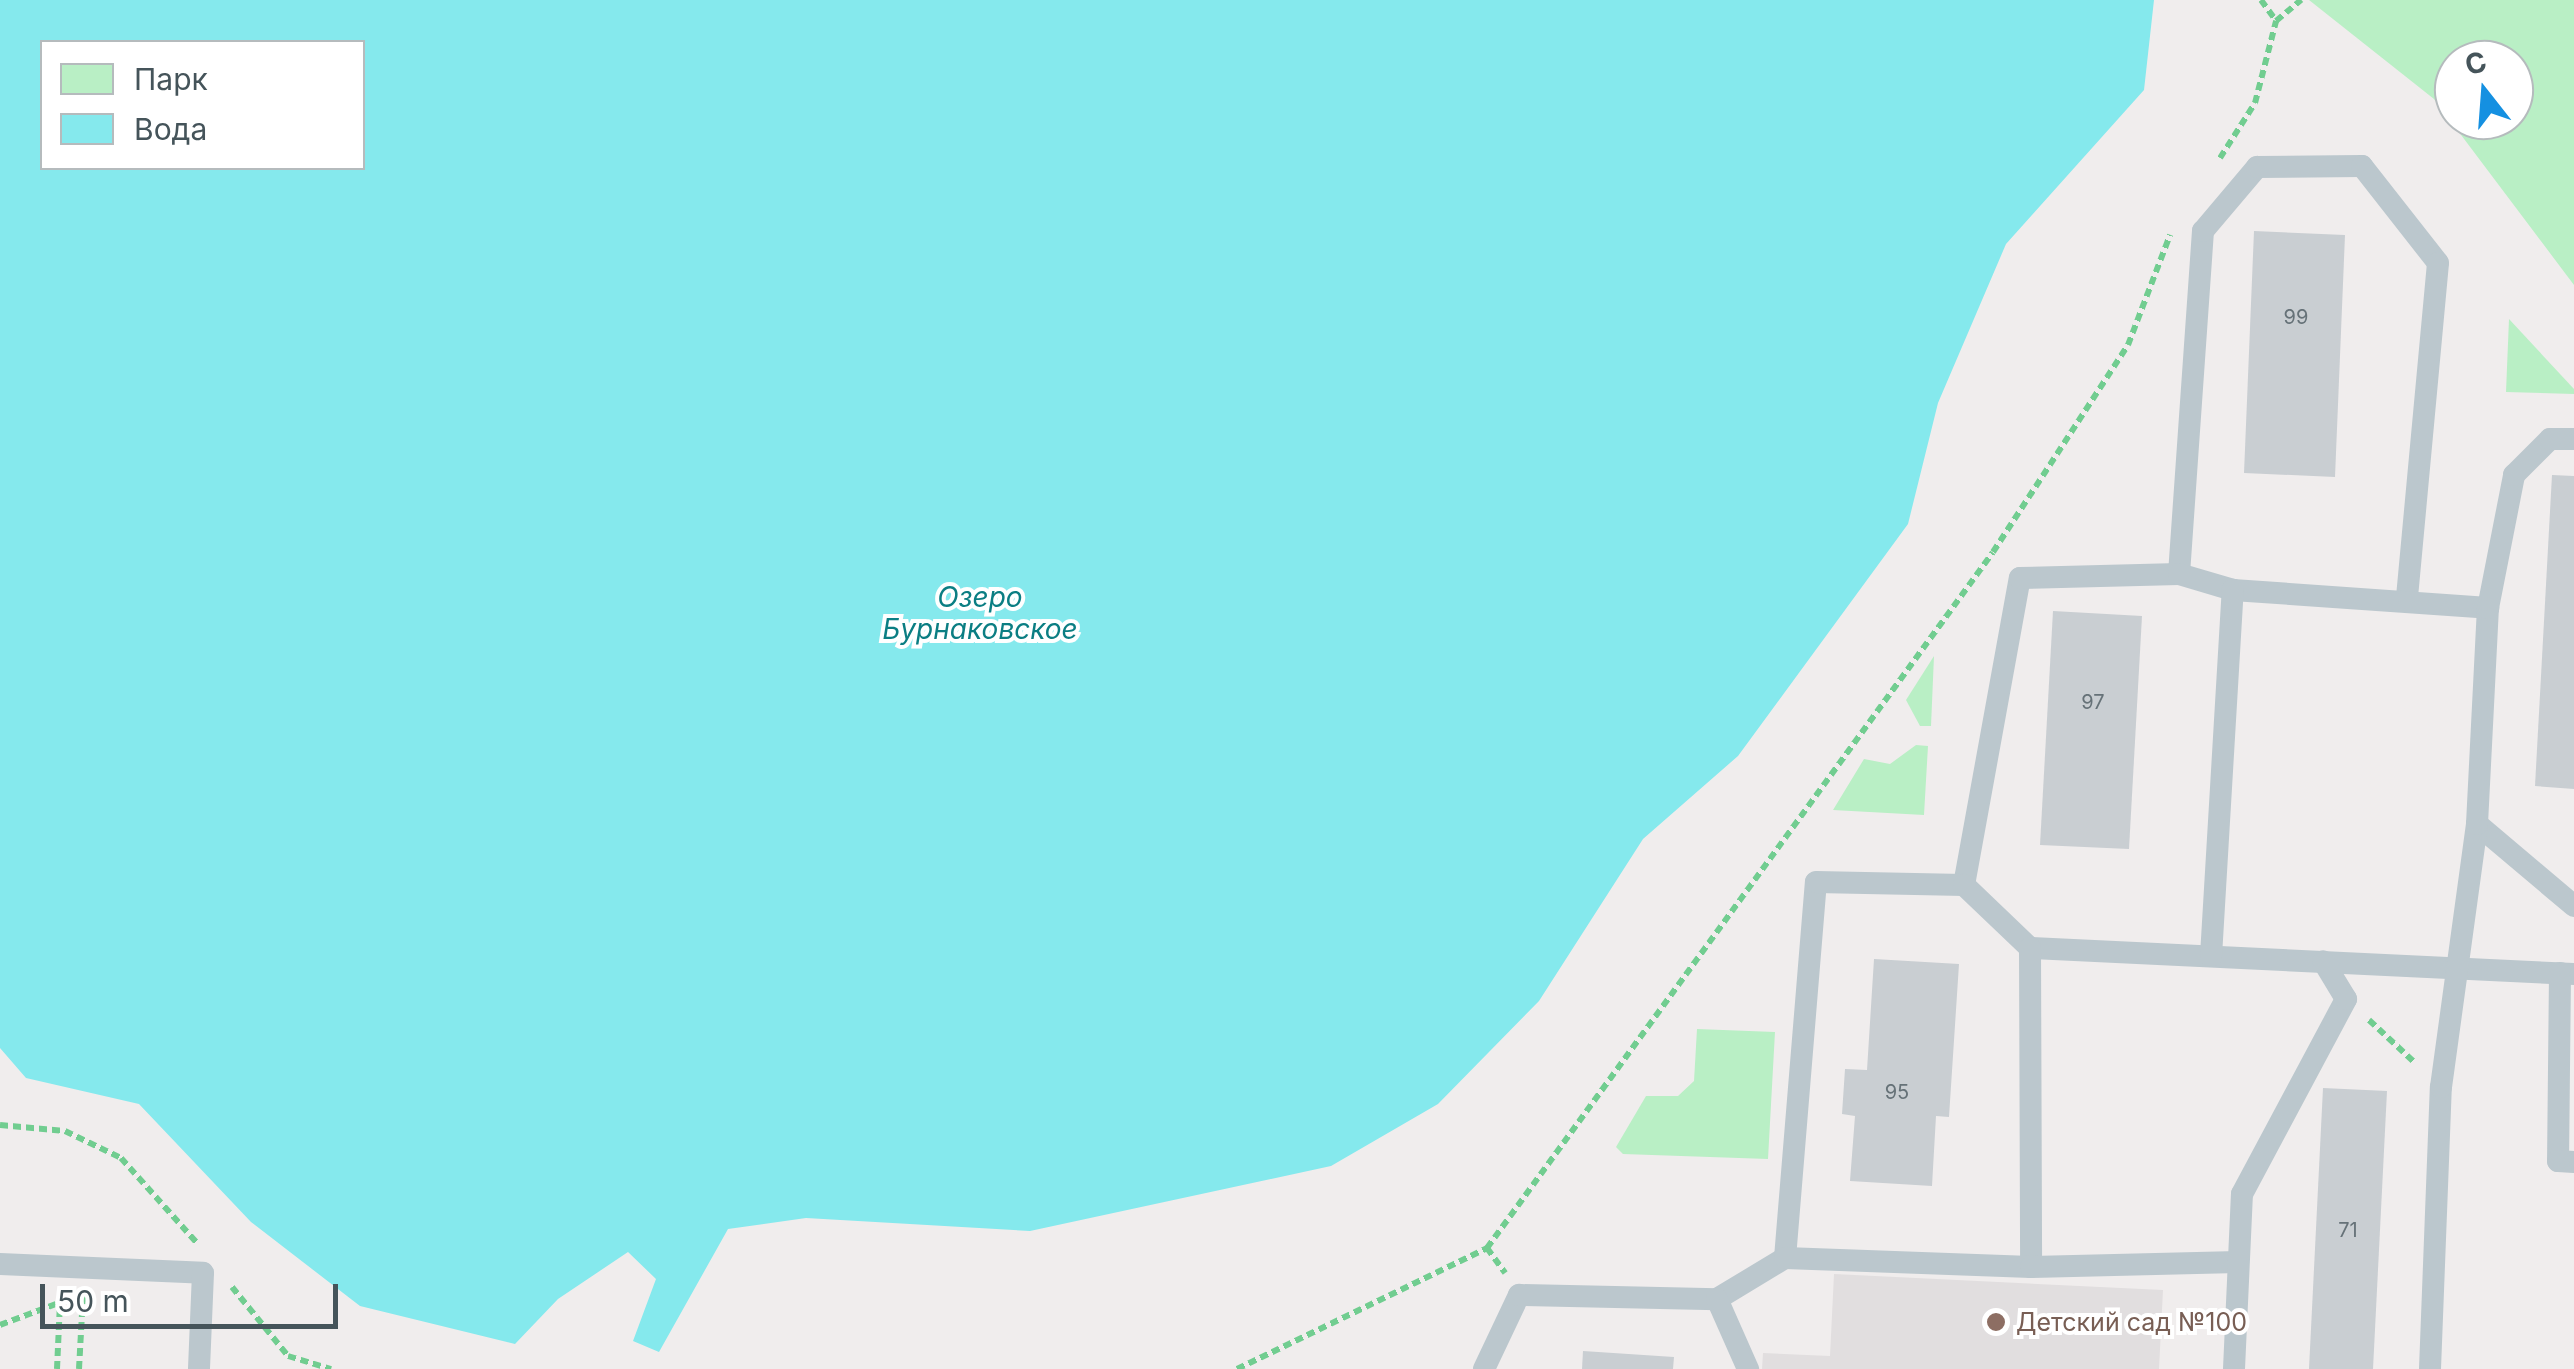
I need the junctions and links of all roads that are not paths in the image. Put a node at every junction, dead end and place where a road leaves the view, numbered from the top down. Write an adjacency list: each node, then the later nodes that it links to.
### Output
1 (2574, 439): 5 (lane)
2 (2179, 574): 3 (lane); 4 (lane); 7 (lane)
3 (2232, 590): 4 (lane); 10 (lane)
4 (2407, 597): 5 (lane)
5 (2488, 608): 6 (lane)
6 (2476, 824): 8 (lane); 12 (lane)
7 (1964, 886): 9 (lane); 15 (lane)
8 (2574, 906)
9 (2030, 948): 10 (lane); 18 (lane)
10 (2211, 956): 11 (lane)
11 (2322, 961): 12 (lane); 16 (lane)
12 (2451, 968): 13 (lane); 24 (lane)
13 (2567, 974): 14 (lane)
14 (2574, 1162)
15 (1785, 1258): 18 (lane); 19 (lane)
16 (2238, 1262): 18 (lane); 23 (lane)
17 (0, 1264): 20 (lane)
18 (2031, 1267)
19 (1717, 1299): 21 (lane); 22 (lane)
20 (200, 1369)
21 (1484, 1369)
22 (1748, 1369)
23 (2234, 1369)
24 (2430, 1369)

